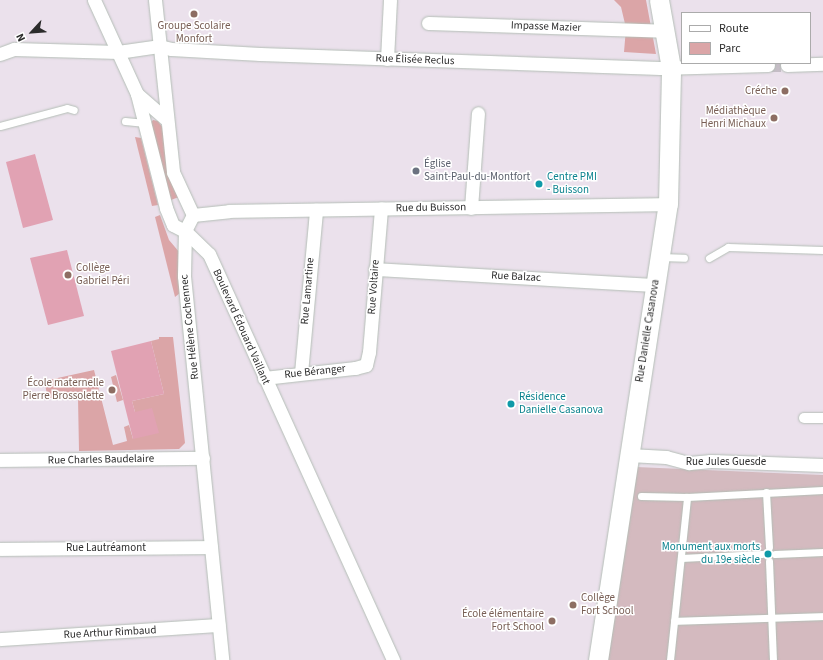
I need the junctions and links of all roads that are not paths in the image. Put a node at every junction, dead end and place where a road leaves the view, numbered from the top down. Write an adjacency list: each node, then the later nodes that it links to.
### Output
1 (94, 0): 8 (street, Boulevard Édouard Vaillant)
2 (155, 0): 7 (street)
3 (390, 0): 10 (street)
4 (659, 0): 6 (main road, Rue Danielle Casanova)
5 (428, 23): 6 (street, Impasse Mazier)
6 (665, 31): 14 (main road, Rue Danielle Casanova)
7 (159, 46): 8 (street, Rue Élisée Reclus); 10 (street, Rue Élisée Reclus); 18 (street)
8 (118, 52): 9 (street, Rue Élisée Reclus); 15 (street, Boulevard Édouard Vaillant)
9 (0, 54)
10 (387, 59): 14 (street, Rue Élisée Reclus)
11 (823, 64): 13 (street)
12 (768, 65): 14 (street, Rue Élisée Reclus)
13 (787, 65)
14 (671, 68): 22 (main road, Rue Danielle Casanova)
15 (137, 94): 18 (street); 20 (street, Boulevard Édouard Vaillant)
16 (74, 110): 21 (lane)
17 (478, 113): 23 (street)
18 (166, 119): 26 (street)
19 (125, 122): 20 (lane)
20 (145, 123): 27 (street, Boulevard Édouard Vaillant)
21 (0, 126)
22 (668, 204): 23 (street, Rue du Buisson); 29 (main road, Rue Danielle Casanova)
23 (471, 208): 24 (street, Rue du Buisson)
24 (381, 209): 25 (street, Rue du Buisson); 32 (street, Rue Voltaire)
25 (316, 210): 26 (street, Rue du Buisson); 35 (street, Rue Lamartine)
26 (193, 214): 27 (street, Rue Hélène Cochennec)
27 (185, 231): 36 (street, Boulevard Édouard Vaillant); 40 (street, Rue Hélène Cochennec)
28 (823, 250): 31 (lane)
29 (660, 257): 30 (lane); 33 (main road, Rue Danielle Casanova)
30 (684, 258)
31 (709, 258)
32 (375, 269): 33 (street, Rue Balzac); 34 (street, Rue Voltaire)
33 (656, 285): 39 (main road, Rue Danielle Casanova)
34 (366, 365): 35 (street, Rue Béranger)
35 (301, 373): 36 (street, Rue Béranger)
36 (264, 378): 61 (street, Boulevard Édouard Vaillant)
37 (804, 418): 38 (street)
38 (823, 418)
39 (629, 456): 42 (street, Rue Jules Guesde); 62 (main road, Rue Danielle Casanova)
40 (203, 458): 41 (street, Rue Charles Baudelaire); 47 (street, Rue Hélène Cochennec)
41 (0, 460)
42 (823, 464)
43 (823, 490): 44 (lane)
44 (766, 492): 46 (lane); 48 (lane)
45 (641, 496): 46 (lane)
46 (687, 497): 53 (lane)
47 (211, 547): 49 (street, Rue Lautréamont); 58 (street, Rue Hélène Cochennec)
48 (769, 547): 51 (lane); 52 (lane)
49 (0, 549)
50 (823, 552): 52 (lane)
51 (762, 554): 53 (lane); 54 (lane)
52 (775, 554): 54 (lane)
53 (681, 558): 57 (lane)
54 (769, 560): 56 (lane)
55 (823, 616): 56 (lane)
56 (771, 618): 57 (lane); 64 (lane)
57 (674, 621): 63 (lane)
58 (219, 625): 59 (street, Rue Arthur Rimbaud); 60 (street, Rue Hélène Cochennec)
59 (0, 639)
60 (222, 660)
61 (393, 660)
62 (598, 660)
63 (670, 660)
64 (772, 660)

